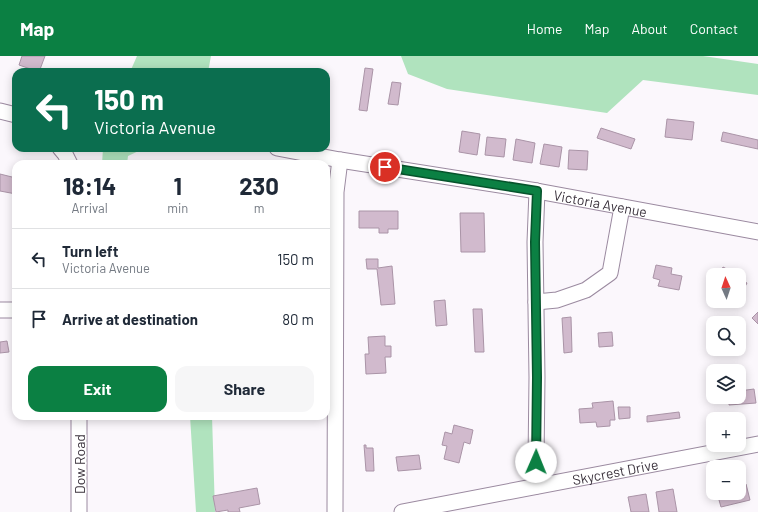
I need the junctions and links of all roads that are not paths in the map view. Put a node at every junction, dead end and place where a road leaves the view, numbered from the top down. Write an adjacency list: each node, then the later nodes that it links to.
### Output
1 (0, 111): 2 (street)
2 (12, 114)
3 (298, 152): 4 (street, Victoria Avenue)
4 (340, 160): 5 (street, Victoria Avenue); 11 (street)
5 (537, 191): 6 (street, Victoria Avenue); 8 (street)
6 (622, 207): 7 (street, Victoria Avenue); 8 (street)
7 (758, 232)
8 (536, 302): 14 (street)
9 (0, 310): 10 (street)
10 (12, 310)
11 (331, 398): 16 (street)
12 (79, 420): 15 (street, Dow Road)
13 (758, 444): 14 (street, Skycrest Drive)
14 (537, 486): 17 (street, Skycrest Drive)
15 (79, 512)
16 (335, 512)
17 (402, 512)

